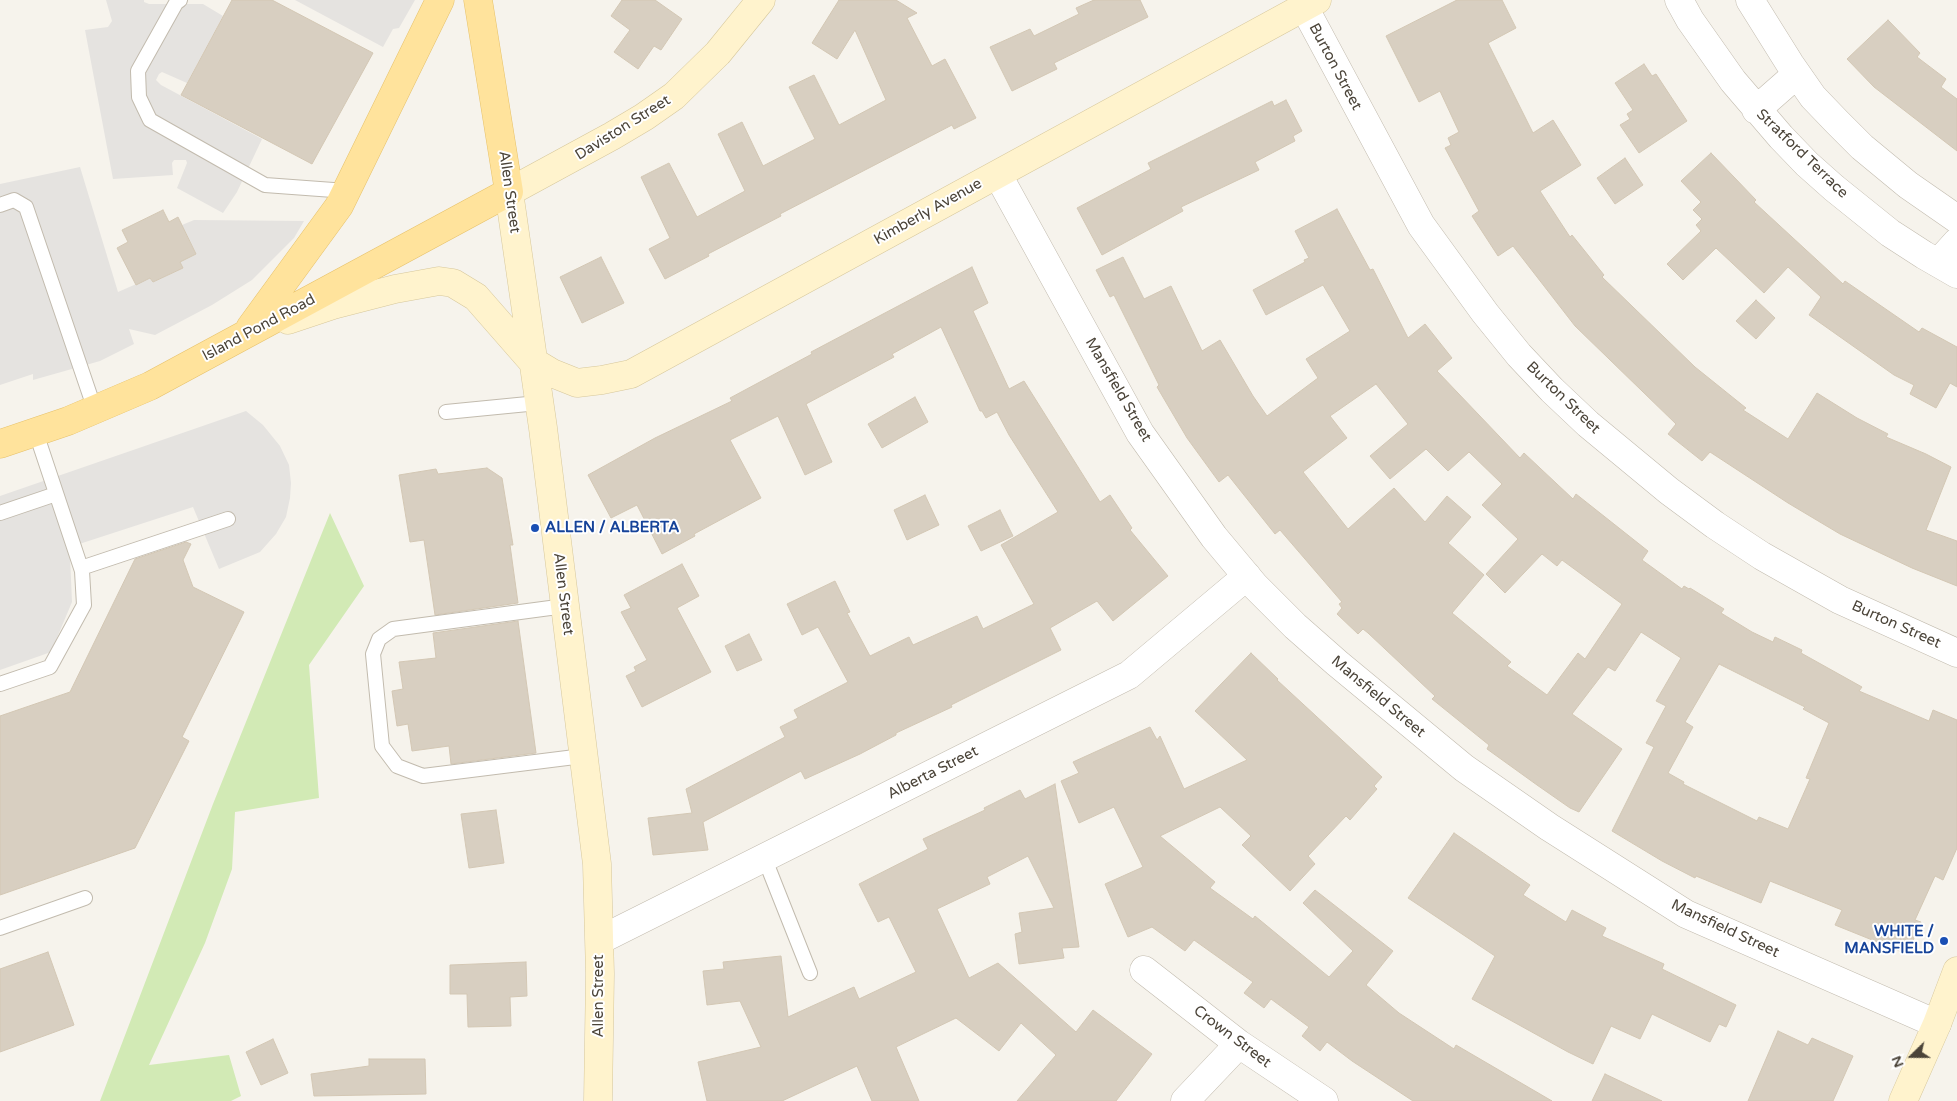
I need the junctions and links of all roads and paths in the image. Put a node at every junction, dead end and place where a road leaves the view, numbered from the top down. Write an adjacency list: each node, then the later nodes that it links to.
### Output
1 (180, 0): 11 (lane)
2 (440, 0): 11 (main road)
3 (478, 0): 12 (main road, Allen Street)
4 (761, 0): 12 (main road, Daviston Street)
5 (1679, 0): 9 (street, Stratford Terrace)
6 (1750, 0): 8 (street)
7 (1310, 4): 10 (main road, Kimberly Avenue); 30 (street, Burton Street)
8 (1797, 74): 9 (street); 14 (street)
9 (1756, 110): 16 (street, Stratford Terrace)
10 (998, 174): 18 (main road, Kimberly Avenue); 28 (street, Mansfield Street)
11 (347, 191): 17 (main road)
12 (509, 192): 17 (main road, Island Pond Road); 18 (main road, Allen Street)
13 (0, 205): 20 (lane)
14 (1957, 219)
15 (1957, 242): 16 (street)
16 (1948, 269)
17 (244, 335): 18 (main road); 20 (main road, Island Pond Road)
18 (532, 361): 19 (main road, Allen Street)
19 (538, 403): 21 (lane); 29 (main road, Allen Street)
20 (95, 410): 22 (main road, Island Pond Road)
21 (446, 412)
22 (36, 433): 23 (main road, Island Pond Road); 24 (lane)
23 (0, 444)
24 (56, 494): 25 (lane); 27 (lane)
25 (0, 513)
26 (228, 519): 27 (lane)
27 (81, 568): 31 (lane)
28 (1247, 576): 33 (street, Alberta Street); 40 (street, Mansfield Street)
29 (565, 606): 32 (main road, Allen Street); 32 (lane)
30 (1957, 653)
31 (0, 684)
32 (583, 756): 36 (main road, Allen Street)
33 (764, 857): 36 (street, Alberta Street); 39 (lane)
34 (85, 898): 35 (lane)
35 (0, 928)
36 (600, 940): 42 (main road, Allen Street)
37 (1144, 970): 41 (street, Crown Street)
38 (1957, 971): 40 (main road)
39 (810, 973)
40 (1937, 1024): 45 (main road)
41 (1239, 1044): 43 (street); 44 (street, Crown Street)
42 (598, 1101)
43 (1185, 1101)
44 (1324, 1101)
45 (1903, 1101)

